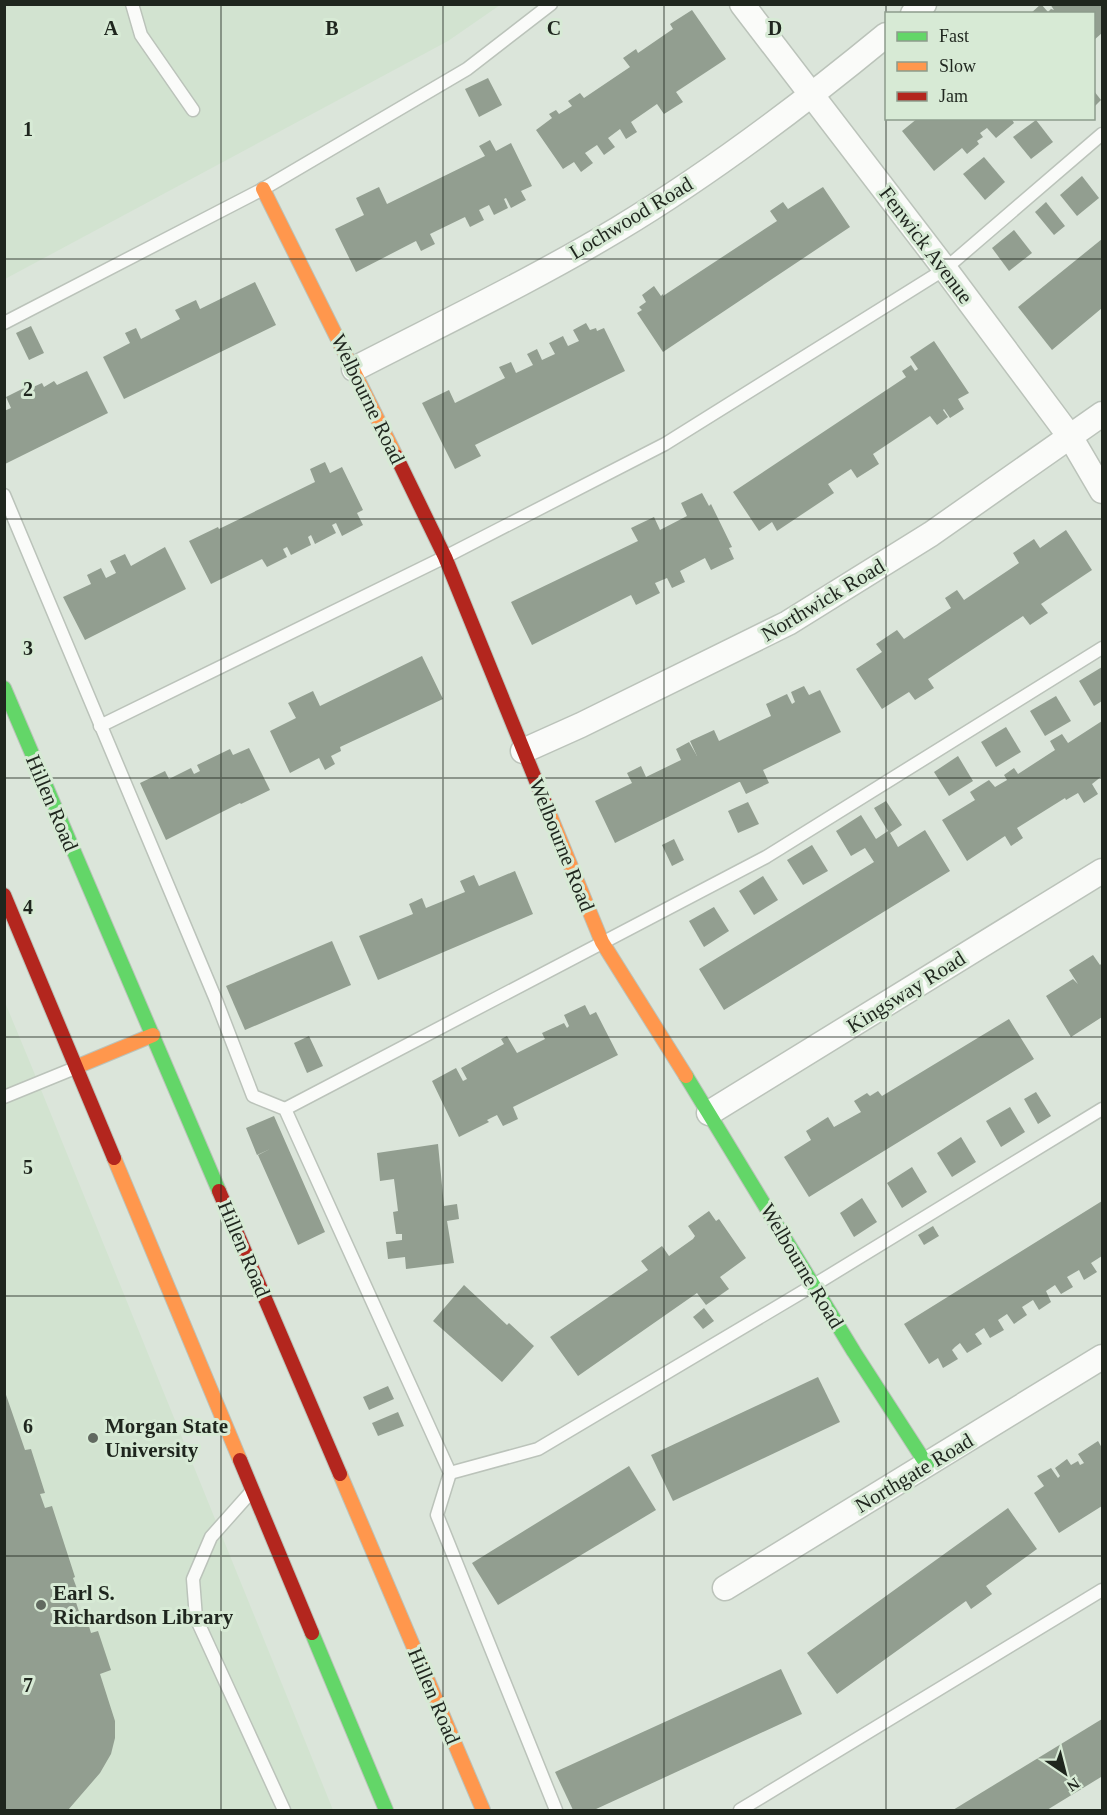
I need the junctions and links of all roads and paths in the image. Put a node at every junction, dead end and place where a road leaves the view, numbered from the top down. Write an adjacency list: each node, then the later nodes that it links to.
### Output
1 (132, 4): 6 (lane)
2 (551, 4): 8 (lane)
3 (742, 4): 5 (street, Fenwick Avenue)
4 (885, 36): 5 (street, Lochwood Road)
5 (811, 97): 9 (street, Fenwick Avenue); 11 (street, Lochwood Road)
6 (193, 110)
7 (1102, 134): 9 (lane)
8 (263, 189): 10 (lane); 11 (main road, Welbourne Road)
9 (945, 269): 13 (street, Fenwick Avenue); 16 (lane)
10 (4, 323)
11 (354, 369): 16 (main road, Welbourne Road)
12 (1102, 414): 13 (street, Northwick Road)
13 (1071, 438): 14 (street, Fenwick Avenue); 20 (street, Northwick Road)
14 (1102, 491)
15 (4, 495): 19 (lane)
16 (445, 557): 19 (lane); 20 (main road, Welbourne Road)
17 (1102, 648): 23 (lane)
18 (4, 688): 24 (main road, Hillen Road)
19 (100, 726): 27 (lane)
20 (523, 751): 23 (main road, Welbourne Road)
21 (1102, 871): 29 (street, Kingsway Road)
22 (4, 895): 25 (main road)
23 (602, 942): 27 (lane); 29 (main road, Welbourne Road)
24 (153, 1035): 25 (main road); 39 (main road, Hillen Road)
25 (76, 1067): 26 (lane); 34 (main road)
26 (4, 1097)
27 (285, 1109): 33 (lane)
28 (1102, 1109): 30 (lane)
29 (710, 1113): 30 (main road, Welbourne Road)
30 (814, 1285): 32 (main road, Welbourne Road); 33 (lane)
31 (1102, 1357): 32 (street, Northgate Road)
32 (927, 1465): 35 (street, Northgate Road)
33 (450, 1473): 40 (lane)
34 (252, 1491): 37 (lane); 38 (main road)
35 (725, 1588)
36 (1102, 1590): 41 (lane)
37 (284, 1810)
38 (386, 1810)
39 (483, 1810)
40 (556, 1810)
41 (740, 1810)

